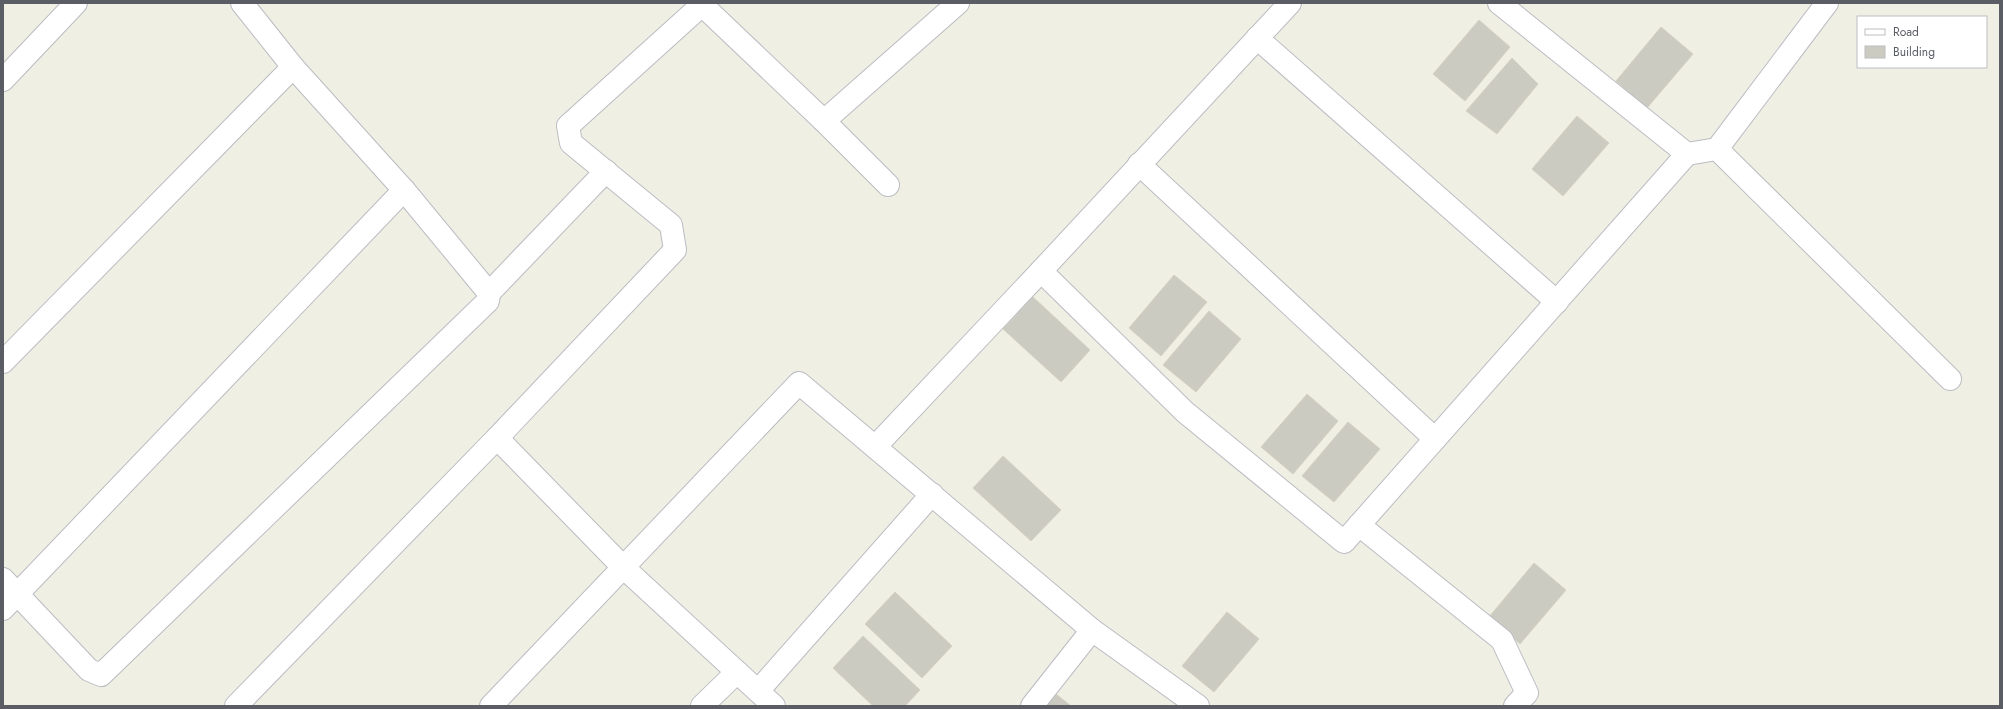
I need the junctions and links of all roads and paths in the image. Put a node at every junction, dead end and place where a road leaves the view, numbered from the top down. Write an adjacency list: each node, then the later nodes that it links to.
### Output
1 (76, 3): 10 (street)
2 (242, 3): 9 (street)
3 (702, 3): 11 (street); 15 (street)
4 (958, 3): 11 (street)
5 (1290, 3): 8 (street)
6 (1499, 3): 13 (street)
7 (1827, 3): 12 (street)
8 (1257, 38): 14 (street); 20 (street)
9 (293, 67): 17 (street); 21 (street)
10 (3, 80)
11 (824, 121): 16 (street)
12 (1717, 149): 13 (street); 22 (street)
13 (1687, 154): 20 (street)
14 (1139, 164): 18 (street); 24 (street)
15 (606, 171): 19 (street); 23 (street)
16 (888, 185)
17 (404, 190): 19 (street); 29 (street)
18 (1041, 271): 25 (street); 27 (street)
19 (489, 294): 29 (street)
20 (1557, 302): 24 (street)
21 (3, 362)
22 (1950, 379)
23 (496, 438): 28 (street); 33 (street)
24 (1435, 439): 27 (street)
25 (875, 447): 26 (street); 28 (street)
26 (932, 494): 30 (street); 32 (street)
27 (1359, 525): 39 (street)
28 (623, 567): 31 (street); 34 (street)
29 (8, 594)
30 (1092, 630): 37 (street); 38 (street)
31 (737, 672): 32 (street); 35 (street)
32 (758, 691): 36 (street)
33 (236, 706)
34 (491, 706)
35 (702, 706)
36 (774, 706)
37 (1032, 706)
38 (1198, 706)
39 (1515, 706)

